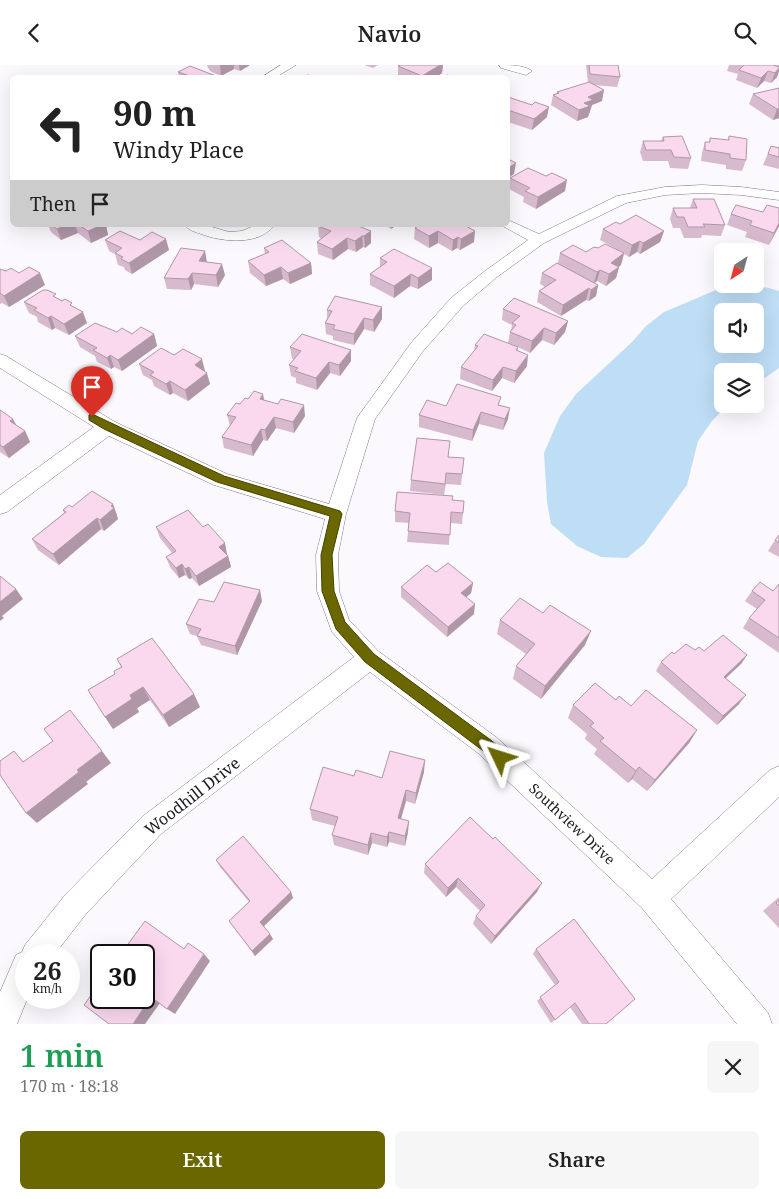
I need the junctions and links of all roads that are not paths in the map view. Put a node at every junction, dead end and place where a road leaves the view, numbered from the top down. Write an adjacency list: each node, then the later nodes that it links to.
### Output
1 (290, 65): 4 (street)
2 (505, 65): 3 (street)
3 (526, 71)
4 (272, 75)
5 (779, 196): 9 (street, Southview Drive)
6 (510, 225): 9 (street)
7 (196, 227): 8 (street)
8 (263, 227)
9 (538, 240): 13 (street, Southview Drive)
10 (0, 360): 11 (street)
11 (108, 427): 12 (street); 13 (street)
12 (0, 506)
13 (336, 514): 14 (street, Southview Drive)
14 (370, 658): 16 (street, Southview Drive); 17 (street, Woodhill Drive)
15 (779, 779): 16 (street)
16 (652, 898): 20 (street, Southview Drive)
17 (44, 944)
18 (15, 992): 19 (street)
19 (2, 1024)
20 (757, 1024)

